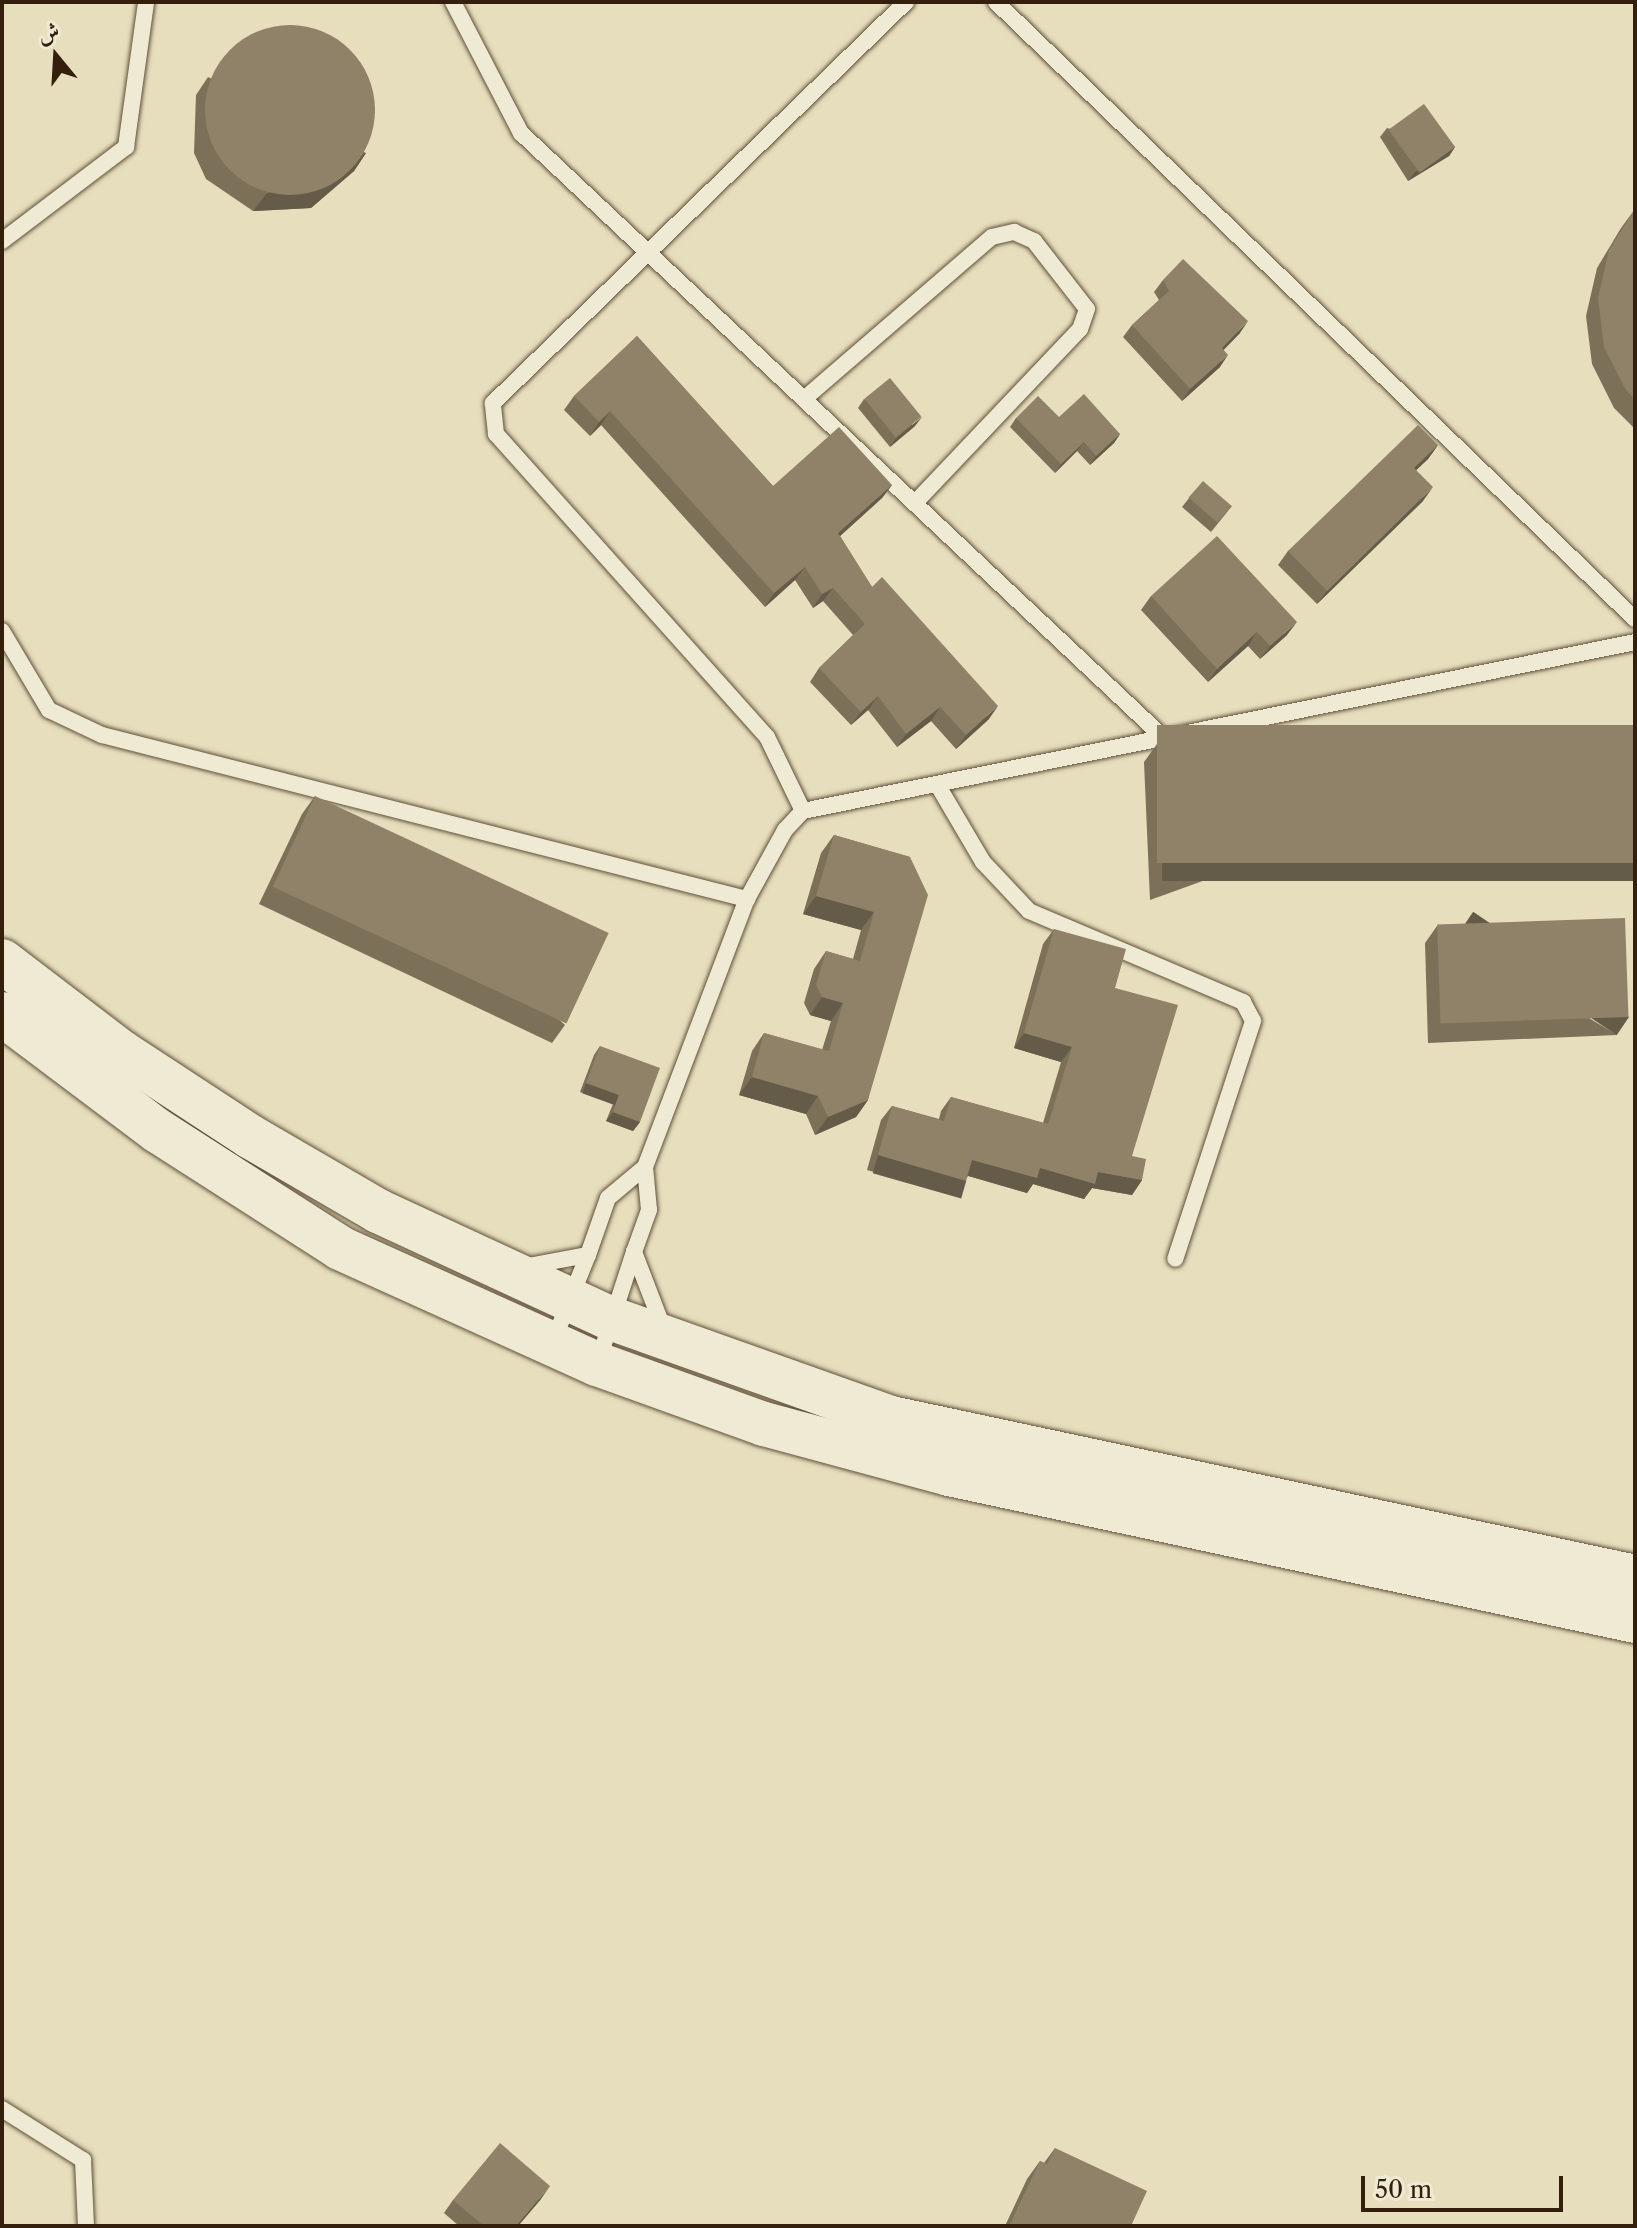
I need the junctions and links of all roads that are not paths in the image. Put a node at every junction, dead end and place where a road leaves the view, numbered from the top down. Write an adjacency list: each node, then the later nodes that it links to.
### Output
1 (146, 2): 5 (lane)
2 (453, 2): 6 (lane)
3 (906, 2): 6 (lane)
4 (996, 2): 9 (lane)
5 (2, 241)
6 (646, 251): 7 (lane); 14 (lane)
7 (804, 399): 8 (lane); 8 (lane)
8 (915, 503): 12 (lane)
9 (1635, 619)
10 (2, 631): 15 (lane)
11 (1635, 642): 12 (lane)
12 (1164, 738): 13 (lane)
13 (937, 784): 14 (lane); 22 (lane)
14 (803, 811): 15 (lane)
15 (747, 899): 18 (lane)
16 (2, 961): 21 (main road)
17 (2, 1014): 26 (main road)
18 (645, 1167): 19 (lane); 20 (lane)
19 (634, 1252): 24 (lane); 25 (lane)
20 (588, 1255): 21 (lane); 23 (lane)
21 (476, 1258): 23 (main road)
22 (1175, 1259)
23 (569, 1299): 24 (main road); 26 (lane)
24 (610, 1318): 25 (main road); 27 (lane)
25 (668, 1339): 28 (main road)
26 (553, 1343): 27 (main road)
27 (597, 1364): 29 (main road)
28 (1344, 1519): 29 (main road); 30 (main road)
29 (1333, 1562): 31 (main road)
30 (1635, 1577)
31 (1635, 1621)
32 (2, 2109): 33 (lane)
33 (86, 2226)

